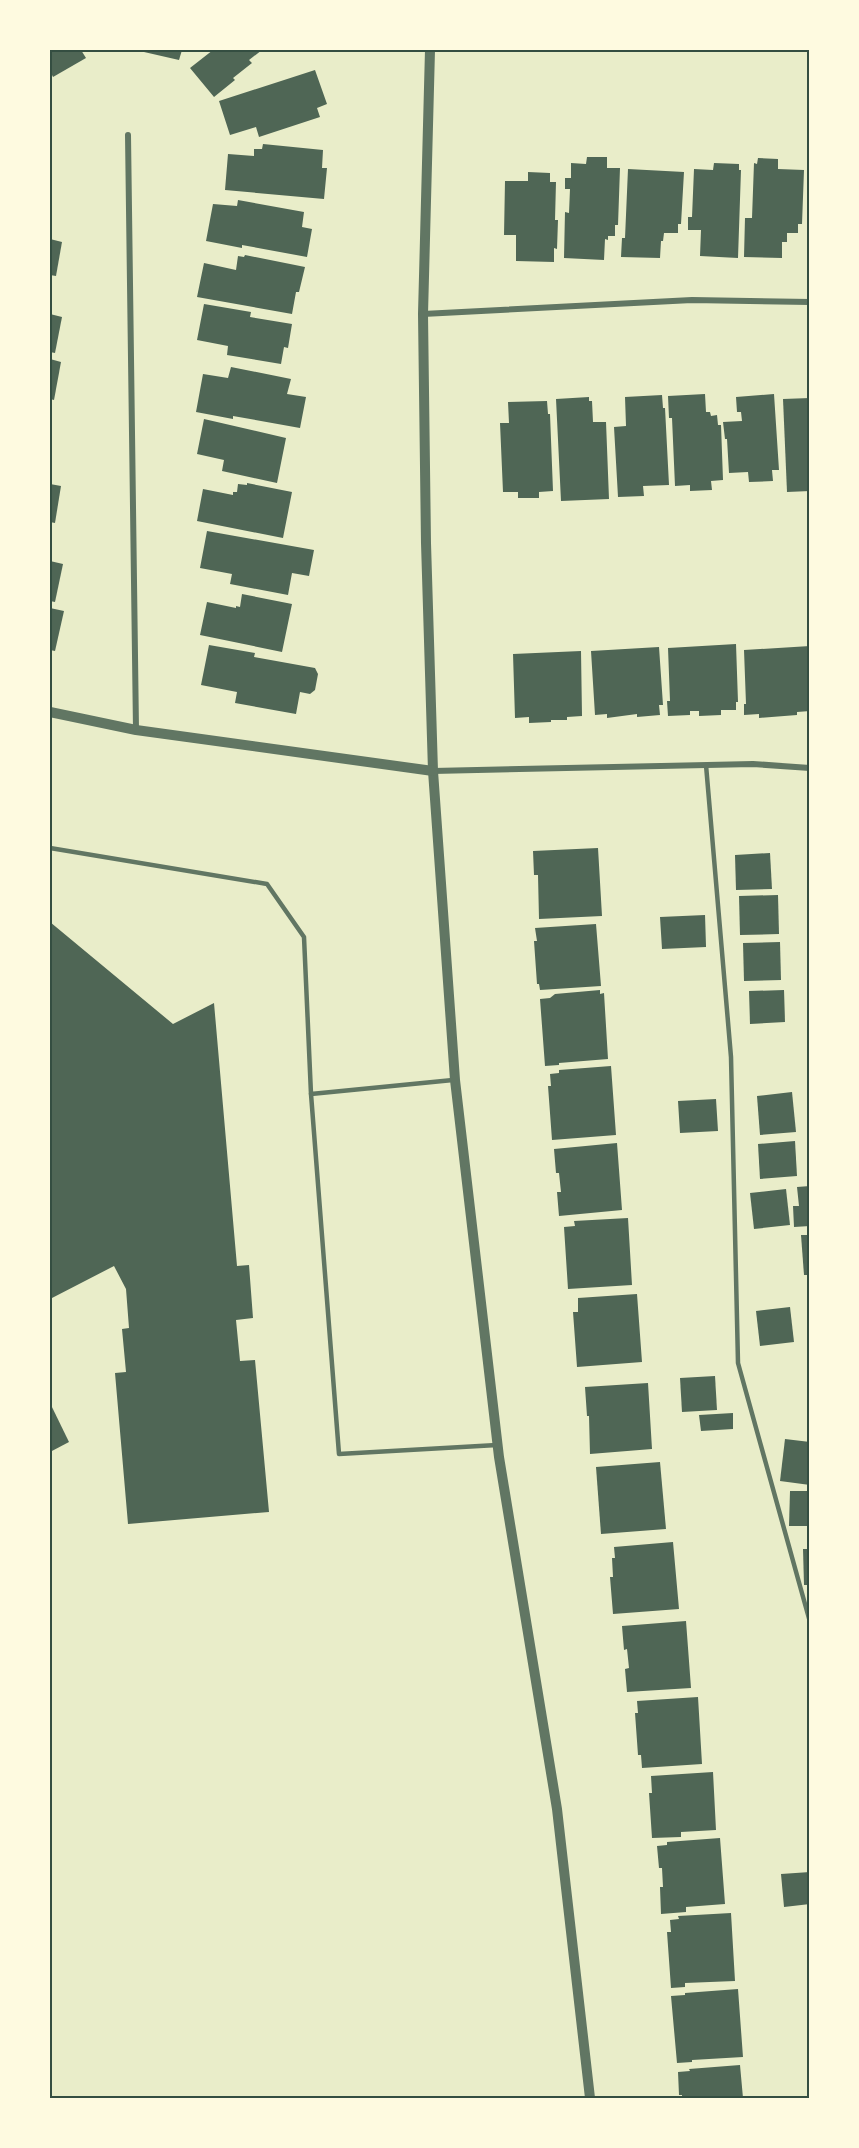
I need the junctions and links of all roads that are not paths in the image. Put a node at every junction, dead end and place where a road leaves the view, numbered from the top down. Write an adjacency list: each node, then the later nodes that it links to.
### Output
1 (429, 50): 4 (street)
2 (128, 135): 6 (street)
3 (810, 302): 4 (street)
4 (423, 314): 9 (street)
5 (50, 712): 6 (street)
6 (136, 730): 9 (street)
7 (706, 765): 8 (street); 9 (street); 14 (lane)
8 (810, 768)
9 (433, 771): 11 (street)
10 (50, 848): 12 (lane)
11 (455, 1080): 12 (lane); 13 (street)
12 (311, 1094): 13 (lane)
13 (498, 1445): 15 (street)
14 (810, 1622)
15 (590, 2098)

